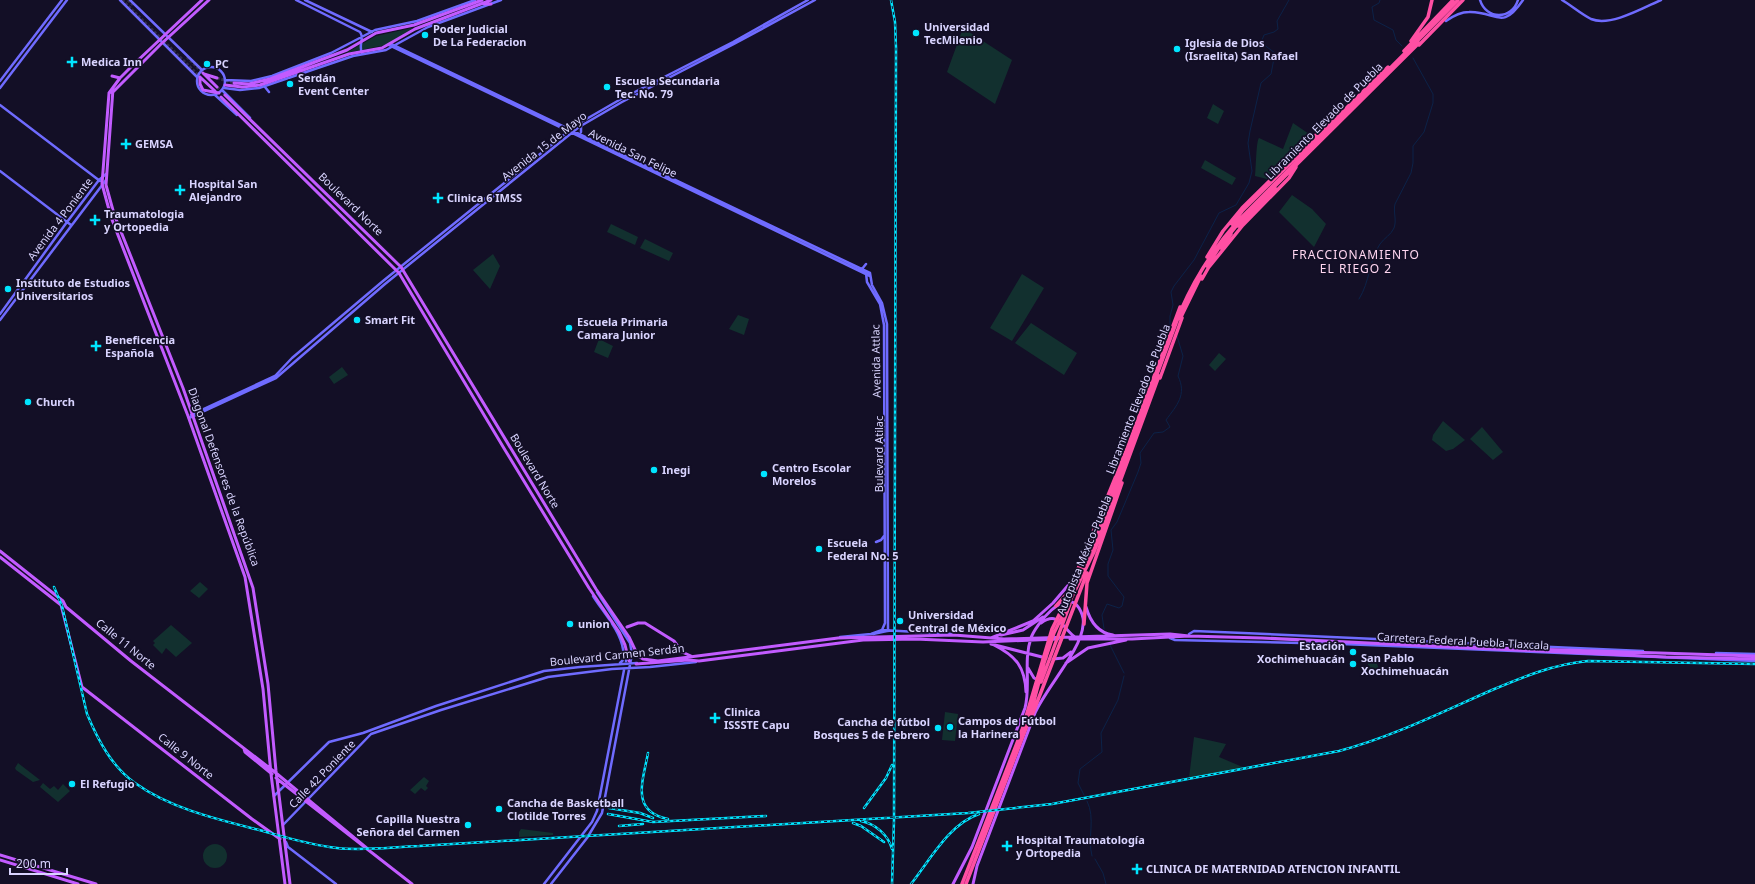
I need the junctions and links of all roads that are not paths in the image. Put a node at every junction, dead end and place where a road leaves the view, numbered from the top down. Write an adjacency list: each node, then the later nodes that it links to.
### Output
1 (62, 0): 48 (main road)
2 (67, 0): 52 (main road)
3 (120, 0): 35 (main road, Boulevard Norte)
4 (130, 0): 32 (main road)
5 (202, 0): 32 (main road)
6 (209, 0): 32 (main road)
7 (296, 0): 27 (main road)
8 (304, 0): 27 (main road)
9 (475, 0): 28 (main road)
10 (482, 0): 29 (main road)
11 (501, 0): 22 (main road)
12 (808, 0): 25 (main road, Avenida 15 de Mayo)
13 (815, 0): 25 (main road, Avenida 15 de Mayo)
14 (1432, 0): 38 (highway)
15 (1453, 0): 38 (highway, Autopista México-Puebla)
16 (1458, 0): 76 (highway, Libramiento Elevado de Puebla)
17 (1462, 0): 67 (highway, Autopista México-Puebla); 80 (highway, Libramiento Elevado de Puebla)
18 (1480, 0): 19 (main road)
19 (1521, 0): 26 (main road)
20 (1562, 0): 21 (main road)
21 (1661, 0)
22 (491, 2): 23 (main road); 24 (main road)
23 (466, 10): 24 (main road); 34 (main road)
24 (471, 12): 37 (main road)
25 (783, 16): 64 (main road, Avenida 15 de Mayo); 65 (main road, Avenida 15 de Mayo)
26 (1446, 21)
27 (349, 24): 30 (main road); 33 (main road)
28 (392, 26): 29 (main road); 30 (main road)
29 (398, 28): 31 (main road); 34 (main road)
30 (371, 32): 31 (main road); 33 (main road)
31 (376, 33): 36 (main road)
32 (168, 35): 35 (main road); 41 (main road)
33 (362, 37): 36 (main road); 40 (main road)
34 (402, 37): 37 (main road)
35 (162, 41): 44 (main road, Boulevard Norte); 45 (main road); 57 (main road)
36 (361, 42): 39 (main road); 40 (main road)
37 (392, 45): 39 (main road); 65 (main road, Avenida San Felipe)
38 (1404, 51): 62 (highway, Autopista México-Puebla)
39 (362, 53): 50 (main road); 51 (main road)
40 (329, 56): 42 (main road)
41 (203, 72): 44 (main road); 46 (main road); 47 (main road); 53 (main road)
42 (276, 75): 47 (main road); 49 (main road)
43 (112, 76): 45 (main road)
44 (199, 77): 55 (main road, Boulevard Norte); 55 (main road); 56 (main road)
45 (120, 78): 57 (main road, Diagonal Defensores de la República)
46 (217, 78)
47 (225, 80): 51 (main road)
48 (0, 82)
49 (234, 83)
50 (264, 86): 51 (main road); 54 (main road)
51 (224, 87): 56 (main road); 61 (main road, Boulevard Norte)
52 (0, 88)
53 (217, 88)
54 (269, 92)
55 (215, 93): 56 (main road); 63 (main road, Boulevard Norte)
56 (219, 93)
57 (110, 94): 69 (main road, Diagonal Defensores de la República); 70 (main road, Diagonal Defensores de la República)
58 (225, 95): 61 (main road, Boulevard Norte)
59 (221, 97): 63 (main road, Boulevard Norte)
60 (0, 105): 71 (main road)
61 (250, 118): 75 (main road, Boulevard Norte)
62 (1333, 121): 76 (highway); 86 (highway, Autopista México-Puebla)
63 (246, 122): 78 (main road, Boulevard Norte)
64 (581, 126): 65 (main road, Avenida 15 de Mayo); 66 (main road)
65 (571, 131): 75 (main road, Avenida 15 de Mayo); 77 (main road, Avenida San Felipe); 79 (main road, Avenida San Felipe)
66 (581, 132)
67 (1296, 167): 80 (highway); 87 (highway, Autopista México-Puebla)
68 (0, 171): 72 (main road)
69 (106, 174): 70 (main road, Avenida 4 Poniente); 71 (main road, Diagonal Defensores de la República)
70 (102, 177): 71 (main road, Diagonal Defensores de la República)
71 (103, 182): 72 (main road, Avenida 4 Poniente); 73 (main road, Avenida 4 Poniente); 84 (main road, Diagonal Defensores de la República); 85 (main road, Diagonal Defensores de la República)
72 (67, 222): 73 (main road); 81 (main road, Avenida 4 Poniente)
73 (71, 225): 82 (main road, Avenida 4 Poniente)
74 (866, 264): 77 (main road)
75 (402, 268): 78 (main road, Avenida 15 de Mayo); 94 (main road, Boulevard Norte)
76 (1203, 268): 169 (highway, Libramiento Elevado de Puebla)
77 (861, 269): 79 (main road, Avenida San Felipe)
78 (398, 271): 84 (main road, Avenida 15 de Mayo); 93 (main road, Boulevard Norte)
79 (868, 274): 83 (main road, Bulevard Atilac); 83 (main road, Avenida Attlac)
80 (1198, 281): 170 (highway, Libramiento Elevado de Puebla)
81 (0, 314)
82 (0, 320)
83 (886, 396): 88 (main road, Avenida Attlac); 103 (main road, Bulevard Atilac)
84 (193, 415): 85 (main road, Avenida 15 de Mayo); 146 (main road, Diagonal Defensores de la República)
85 (189, 417): 145 (main road, Diagonal Defensores de la República)
86 (1129, 443): 92 (highway); 95 (highway, Autopista México-Puebla)
87 (1123, 478): 95 (highway, Autopista México-Puebla); 96 (highway)
88 (885, 534): 89 (main road); 102 (main road, Avenida Attlac)
89 (876, 542)
90 (0, 551): 144 (main road, Calle 11 Norte)
91 (0, 557): 156 (main road, Calle 9 Norte)
92 (1076, 574): 97 (highway); 106 (main road)
93 (590, 588): 126 (main road, Boulevard Norte); 129 (main road)
94 (596, 589): 127 (main road); 167 (main road, Boulevard Norte)
95 (1074, 599): 136 (highway, Autopista México-Puebla)
96 (1085, 599): 99 (highway); 109 (main road)
97 (1056, 606): 98 (main road); 99 (main road)
98 (1049, 612): 100 (main road); 106 (main road)
99 (1084, 624): 115 (main road)
100 (1038, 626): 115 (main road); 131 (main road)
101 (627, 627): 123 (main road)
102 (882, 630): 103 (main road); 105 (main road)
103 (888, 631): 105 (main road); 107 (main road)
104 (1216, 632): 108 (main road, Carretera Federal Puebla-Tlaxcala); 114 (main road); 124 (main road, Carretera Federal Puebla-Tlaxcala)
105 (871, 634): 111 (main road)
106 (999, 634): 112 (main road)
107 (954, 635): 110 (main road, Carretera Federal Puebla-Tlaxcala); 112 (main road, Carretera Federal Puebla-Tlaxcala)
108 (1189, 635): 109 (main road, Carretera Federal Puebla-Tlaxcala); 113 (main road, Carretera Federal Puebla-Tlaxcala); 114 (main road, Carretera Federal Puebla-Tlaxcala)
109 (1123, 636): 115 (main road, Carretera Federal Puebla-Tlaxcala)
110 (915, 637): 111 (main road, Boulevard Carmen Serdán); 117 (main road, Carretera Federal Puebla-Tlaxcala); 120 (main road, Boulevard Carmen Serdán)
111 (838, 638): 118 (main road, Boulevard Carmen Serdán)
112 (991, 638): 115 (main road, Carretera Federal Puebla-Tlaxcala)
113 (1170, 638): 114 (main road, Carretera Federal Puebla-Tlaxcala); 116 (main road, Carretera Federal Puebla-Tlaxcala)
114 (1218, 638): 124 (main road, Carretera Federal Puebla-Tlaxcala); 124 (main road, Carretera Federal Puebla-Tlaxcala)
115 (1078, 639): 121 (main road)
116 (1132, 639): 117 (main road, Carretera Federal Puebla-Tlaxcala); 132 (main road)
117 (985, 642): 119 (main road)
118 (798, 643): 120 (main road); 122 (main road, Boulevard Carmen Serdán)
119 (991, 644): 121 (main road); 138 (main road)
120 (802, 648): 125 (main road, Boulevard Carmen Serdán)
121 (1073, 650): 132 (main road)
122 (717, 654): 123 (main road, Boulevard Carmen Serdán); 125 (main road)
123 (694, 656): 127 (main road, Boulevard Carmen Serdán)
124 (1755, 657)
125 (718, 659): 128 (main road, Boulevard Carmen Serdán)
126 (627, 661)
127 (653, 661): 129 (main road, Boulevard Carmen Serdán)
128 (699, 662): 130 (main road); 137 (main road, Boulevard Carmen Serdán)
129 (620, 664): 135 (main road, Boulevard Carmen Serdán)
130 (636, 664)
131 (1027, 664): 134 (main road); 138 (main road)
132 (1064, 664): 134 (main road)
133 (624, 670): 166 (main road)
134 (1056, 676): 143 (main road)
135 (500, 686): 137 (main road); 139 (main road, Boulevard Carmen Serdán)
136 (1041, 686): 140 (highway, Autopista México-Puebla); 143 (highway, Autopista México-Puebla)
137 (502, 691): 141 (main road, Boulevard Carmen Serdán)
138 (1026, 703): 140 (main road)
139 (363, 733): 142 (main road); 149 (main road, Boulevard Carmen Serdán)
140 (1018, 733): 153 (highway, Autopista México-Puebla)
141 (371, 734): 142 (main road, Calle 42 Poniente)
142 (368, 737): 152 (main road, Calle 42 Poniente)
143 (1023, 742): 154 (highway, Autopista México-Puebla)
144 (244, 749): 145 (main road, Calle 11 Norte); 147 (main road, Calle 11 Norte)
145 (271, 769): 146 (main road, Calle 11 Norte); 147 (main road, Diagonal Defensores de la República)
146 (276, 773): 148 (main road, Diagonal Defensores de la República); 149 (main road, Calle 11 Norte)
147 (271, 774): 148 (main road, Calle 11 Norte); 151 (main road, Diagonal Defensores de la República)
148 (277, 779): 149 (main road, Calle 11 Norte); 150 (main road, Diagonal Defensores de la República)
149 (286, 784): 150 (main road); 152 (main road, Calle 11 Norte)
150 (278, 792): 151 (main road); 155 (main road, Diagonal Defensores de la República)
151 (274, 796): 156 (main road, Diagonal Defensores de la República)
152 (307, 801): 155 (main road, Calle 42 Poniente); 165 (main road, Calle 11 Norte)
153 (984, 819): 168 (main road); 169 (highway, Autopista México-Puebla)
154 (993, 821): 170 (highway, Autopista México-Puebla); 171 (main road)
155 (283, 825): 157 (main road, Diagonal Defensores de la República)
156 (280, 839): 162 (main road, Diagonal Defensores de la República)
157 (285, 840): 163 (main road, Diagonal Defensores de la República); 164 (main road)
158 (0, 855): 161 (main road)
159 (0, 860): 160 (main road)
160 (78, 884)
161 (96, 884)
162 (285, 884)
163 (290, 884)
164 (336, 884)
165 (412, 884)
166 (544, 884)
167 (551, 884)
168 (953, 884)
169 (962, 884)
170 (967, 884)
171 (972, 884)

